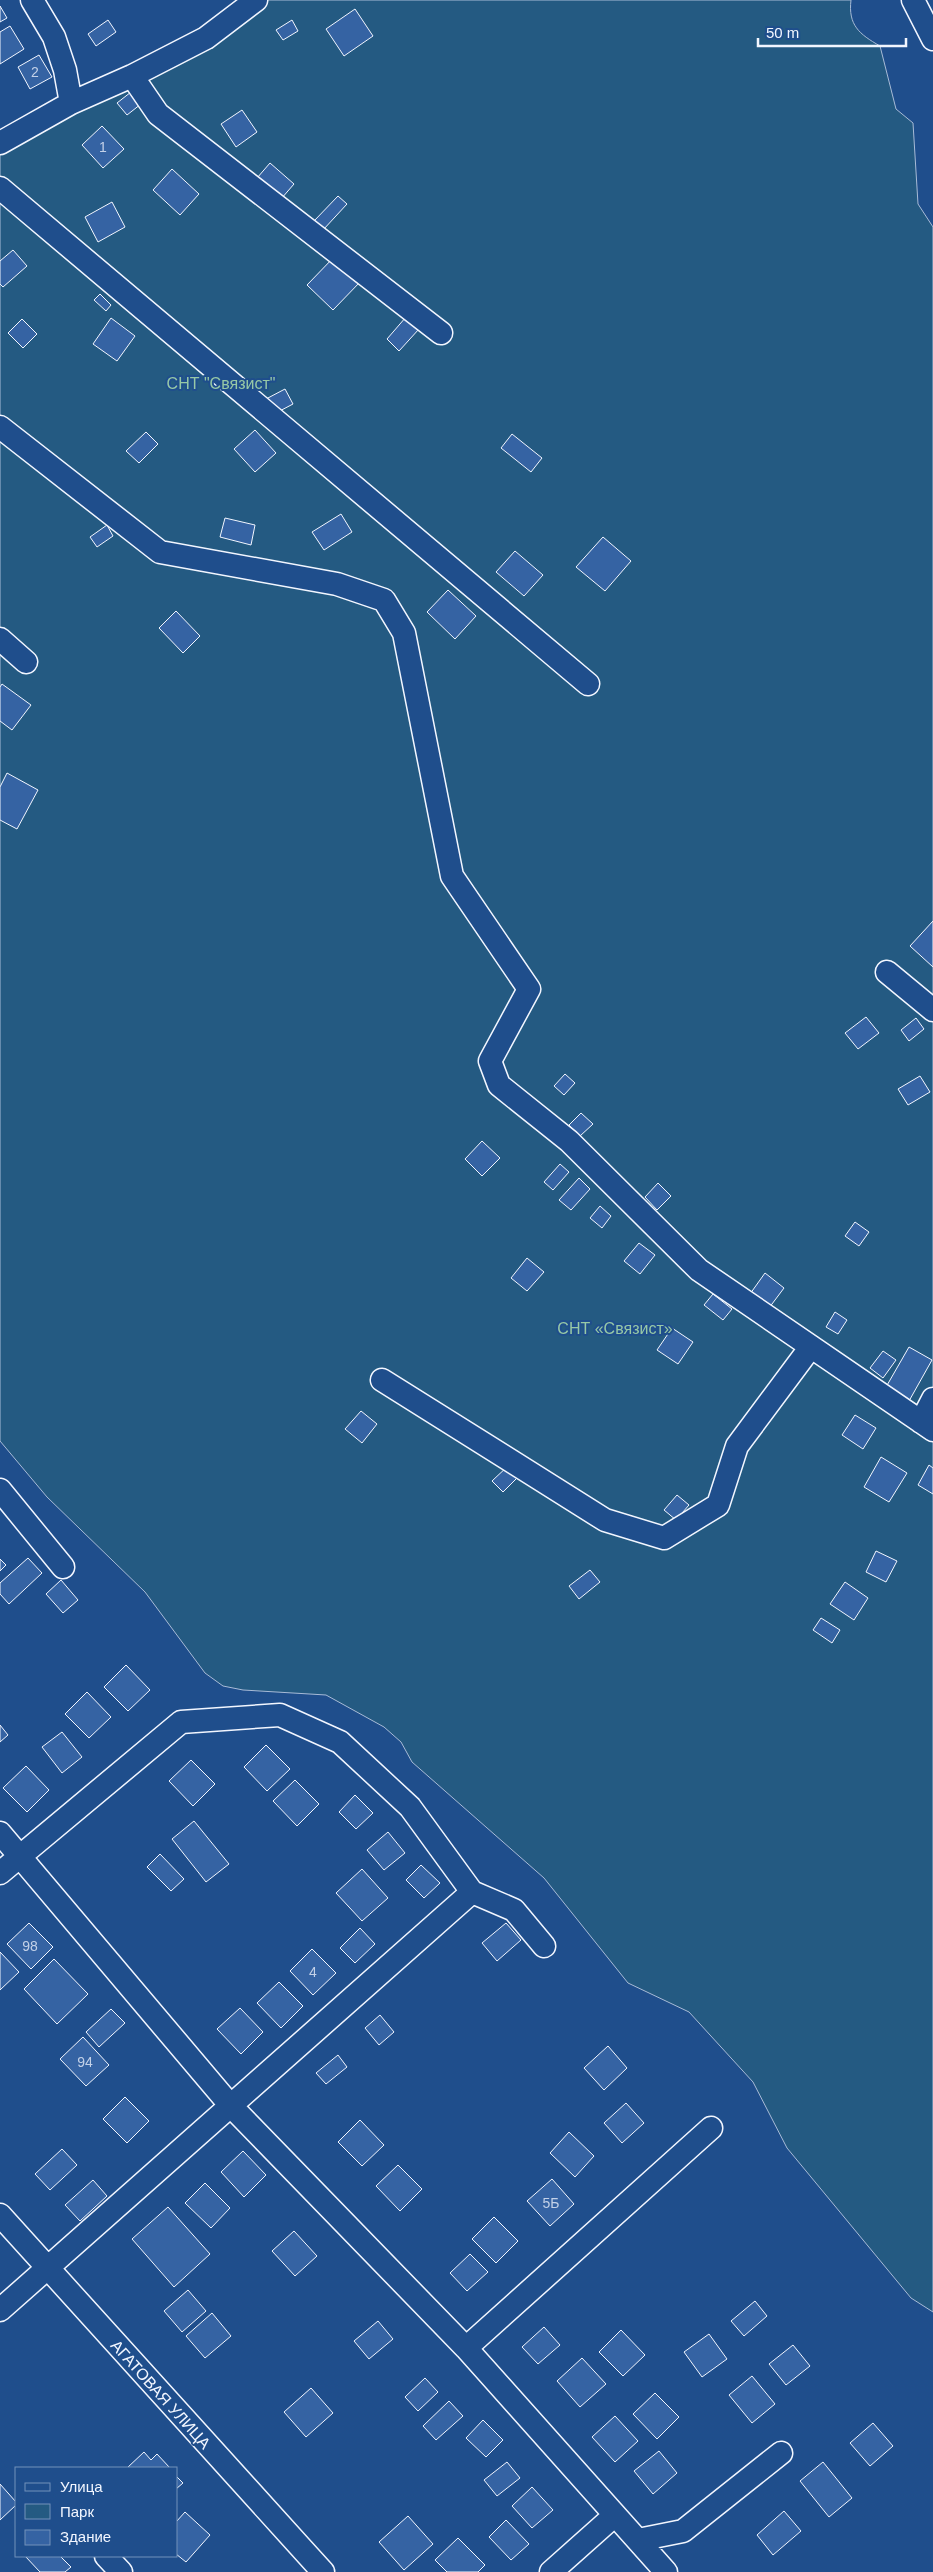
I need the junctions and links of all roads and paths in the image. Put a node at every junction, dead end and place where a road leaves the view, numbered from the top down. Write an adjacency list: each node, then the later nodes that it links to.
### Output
1 (32, 0): 6 (street)
2 (256, 0): 5 (street)
3 (913, 0): 4 (street)
4 (933, 39)
5 (132, 76): 6 (street); 9 (street)
6 (71, 102): 7 (street)
7 (0, 143)
8 (0, 188): 13 (street)
9 (441, 333)
10 (0, 427): 16 (street)
11 (0, 639): 12 (street)
12 (26, 662)
13 (588, 684)
14 (887, 972): 15 (street)
15 (933, 1010)
16 (810, 1348): 17 (street); 19 (street)
17 (382, 1380)
18 (933, 1399): 19 (street)
19 (927, 1426)
20 (0, 1490): 21 (street)
21 (63, 1566)
22 (0, 1833): 23 (street)
23 (19, 1856): 24 (street); 25 (street); 27 (street)
24 (0, 1874)
25 (472, 1892): 26 (street); 27 (street)
26 (544, 1946)
27 (230, 2105): 30 (street); 32 (street)
28 (711, 2128): 32 (street)
29 (0, 2215): 30 (street, АГАТОВАЯ УЛИЦА)
30 (46, 2268): 31 (street); 38 (street, АГАТОВАЯ УЛИЦА)
31 (0, 2310)
32 (466, 2348): 34 (street)
33 (781, 2453): 35 (street)
34 (615, 2515): 35 (street); 39 (street)
35 (638, 2540): 40 (street)
36 (107, 2557): 37 (street)
37 (121, 2572)
38 (322, 2572)
39 (551, 2572)
40 (666, 2572)

